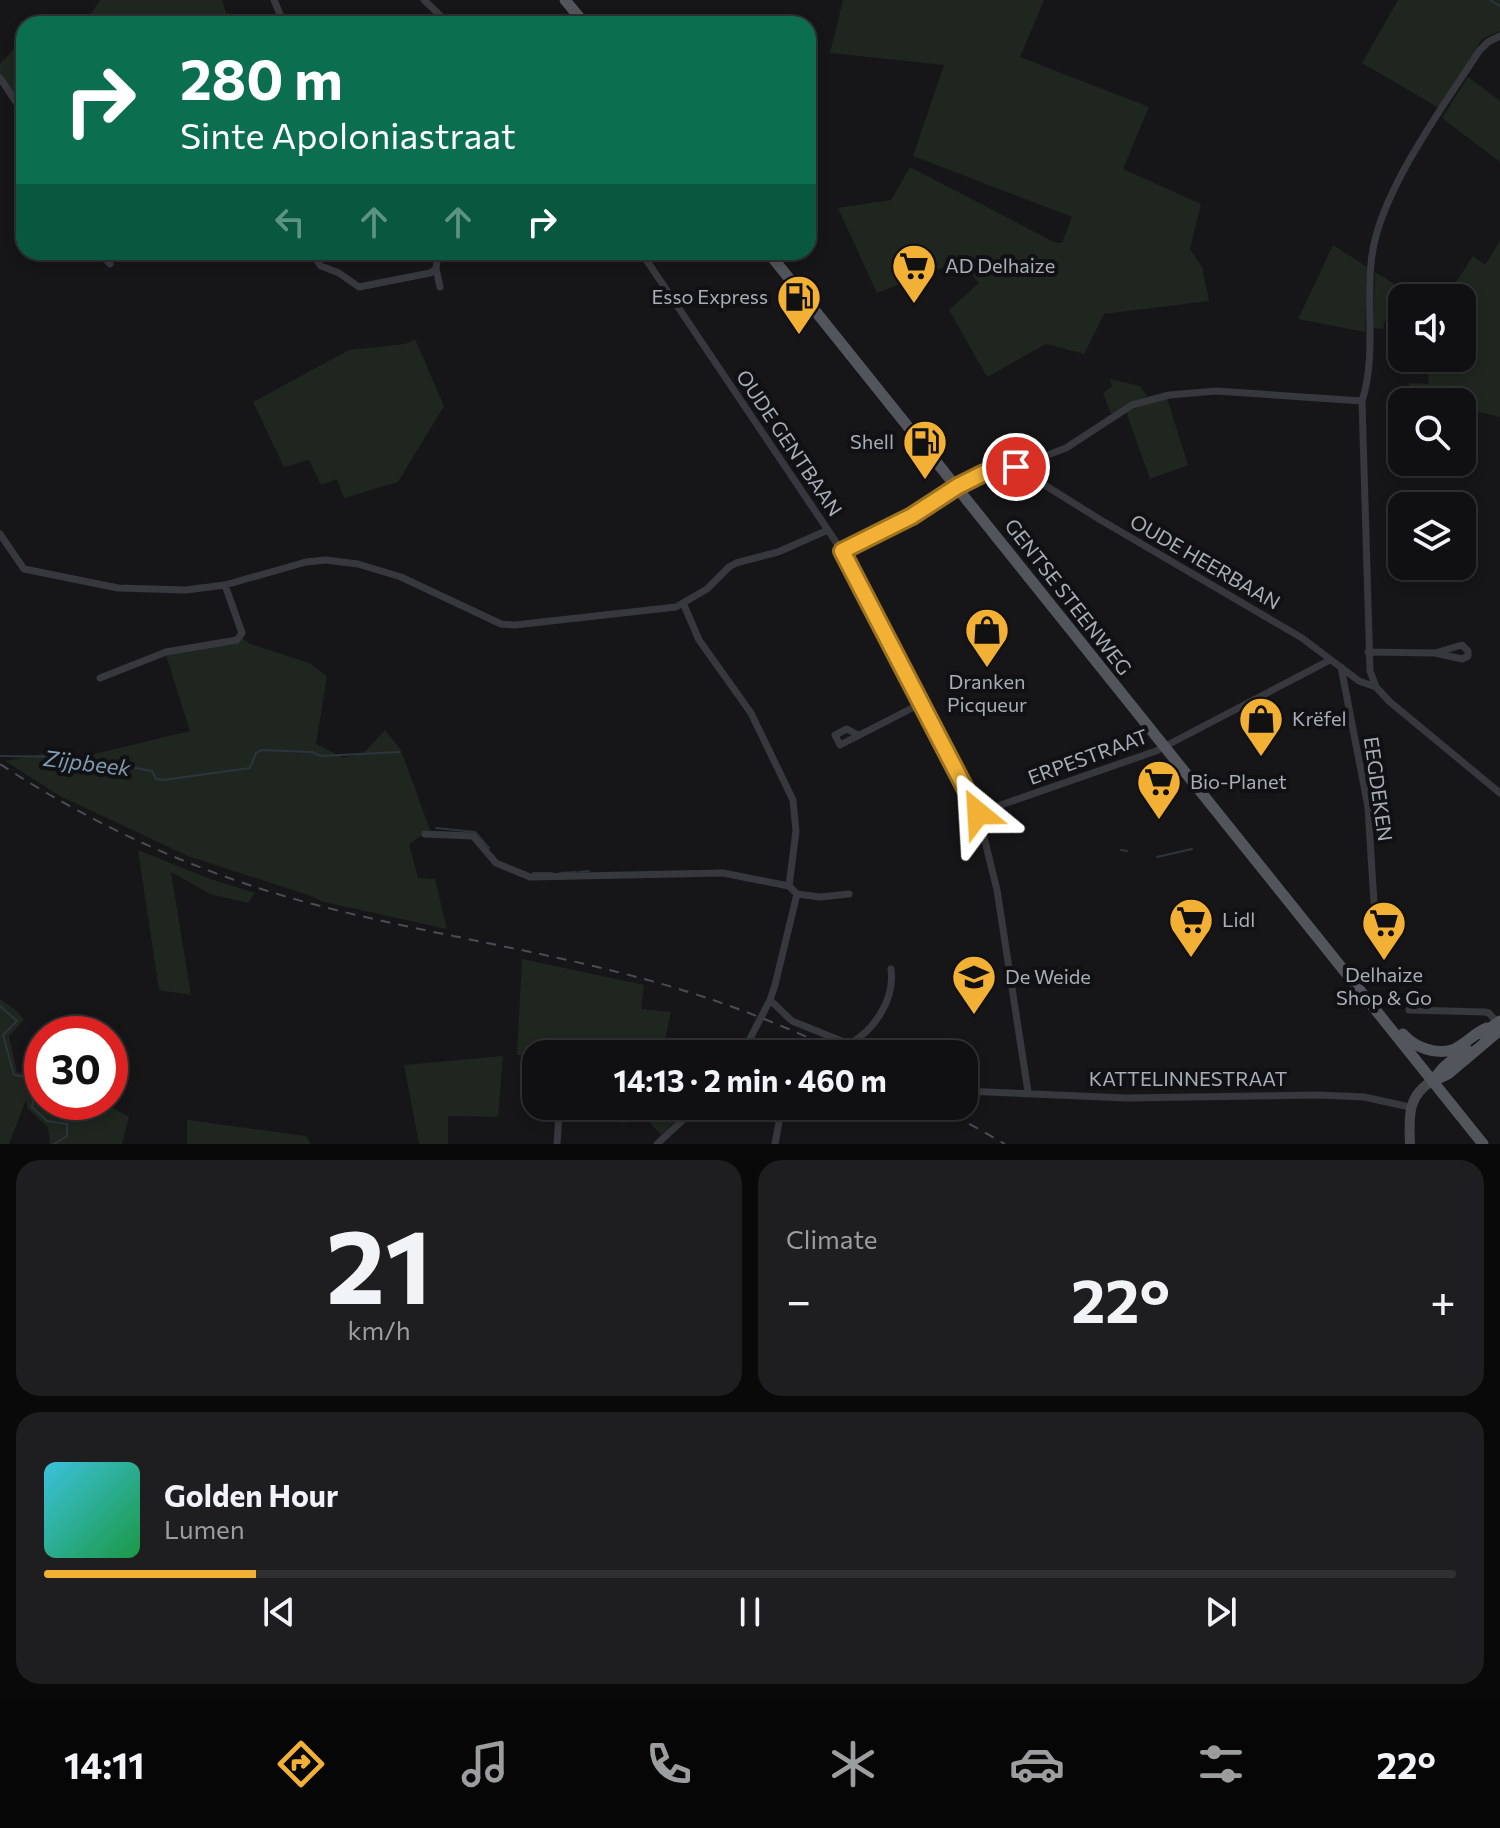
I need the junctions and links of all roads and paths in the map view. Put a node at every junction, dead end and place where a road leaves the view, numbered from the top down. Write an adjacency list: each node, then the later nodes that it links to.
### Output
1 (424, 0): 3 (street)
2 (565, 0): 4 (main road)
3 (441, 16)
4 (578, 16)
5 (1500, 36): 16 (street)
6 (0, 78): 7 (street)
7 (16, 102)
8 (106, 260): 13 (street)
9 (317, 260): 14 (street)
10 (437, 260): 14 (street)
11 (646, 260): 19 (street, OUDE GENTBAAN)
12 (774, 260): 18 (main road, GENTSE STEENWEG)
13 (110, 264)
14 (436, 269): 15 (street)
15 (440, 287)
16 (1362, 401): 17 (street); 24 (street)
17 (1016, 467): 18 (street); 26 (street, OUDE HEERBAAN)
18 (958, 486): 21 (street); 32 (main road, GENTSE STEENWEG)
19 (828, 530): 21 (street, OUDE GENTBAAN); 23 (street)
20 (0, 534): 22 (street)
21 (842, 551): 30 (street, OUDE GENTBAAN)
22 (225, 585): 23 (street); 28 (street)
23 (684, 605): 36 (street)
24 (1368, 652): 25 (street); 29 (street)
25 (1435, 653)
26 (1330, 660): 27 (street, OUDE HEERBAAN); 32 (street, ERPESTRAAT)
27 (1341, 667): 29 (street, OUDE HEERBAAN); 39 (street, EEGDEKEN)
28 (100, 678)
29 (1376, 687): 33 (street, OUDE HEERBAAN)
30 (922, 703): 31 (street); 34 (street, OUDE GENTBAAN)
31 (858, 735)
32 (1163, 747): 34 (street, ERPESTRAAT); 42 (main road, GENTSE STEENWEG)
33 (1500, 793)
34 (978, 813): 48 (street, OUDE GENTBAAN)
35 (429, 833): 36 (street)
36 (789, 886): 37 (street)
37 (797, 894): 38 (street); 41 (street)
38 (849, 894)
39 (1382, 915)
40 (891, 969): 41 (street)
41 (770, 1000): 45 (street)
42 (1368, 1000): 44 (main road); 46 (main road)
43 (1409, 1010): 44 (street)
44 (1497, 1026): 46 (main road)
45 (749, 1040)
46 (1432, 1081): 49 (main road); 57 (main road)
47 (978, 1091): 48 (street, KATTELINNESTRAAT)
48 (1028, 1092): 49 (street, KATTELINNESTRAAT)
49 (1410, 1107): 56 (main road)
50 (559, 1120): 53 (street)
51 (683, 1120): 54 (street)
52 (779, 1120): 55 (street)
53 (557, 1144)
54 (657, 1144)
55 (775, 1144)
56 (1410, 1144)
57 (1483, 1144)

